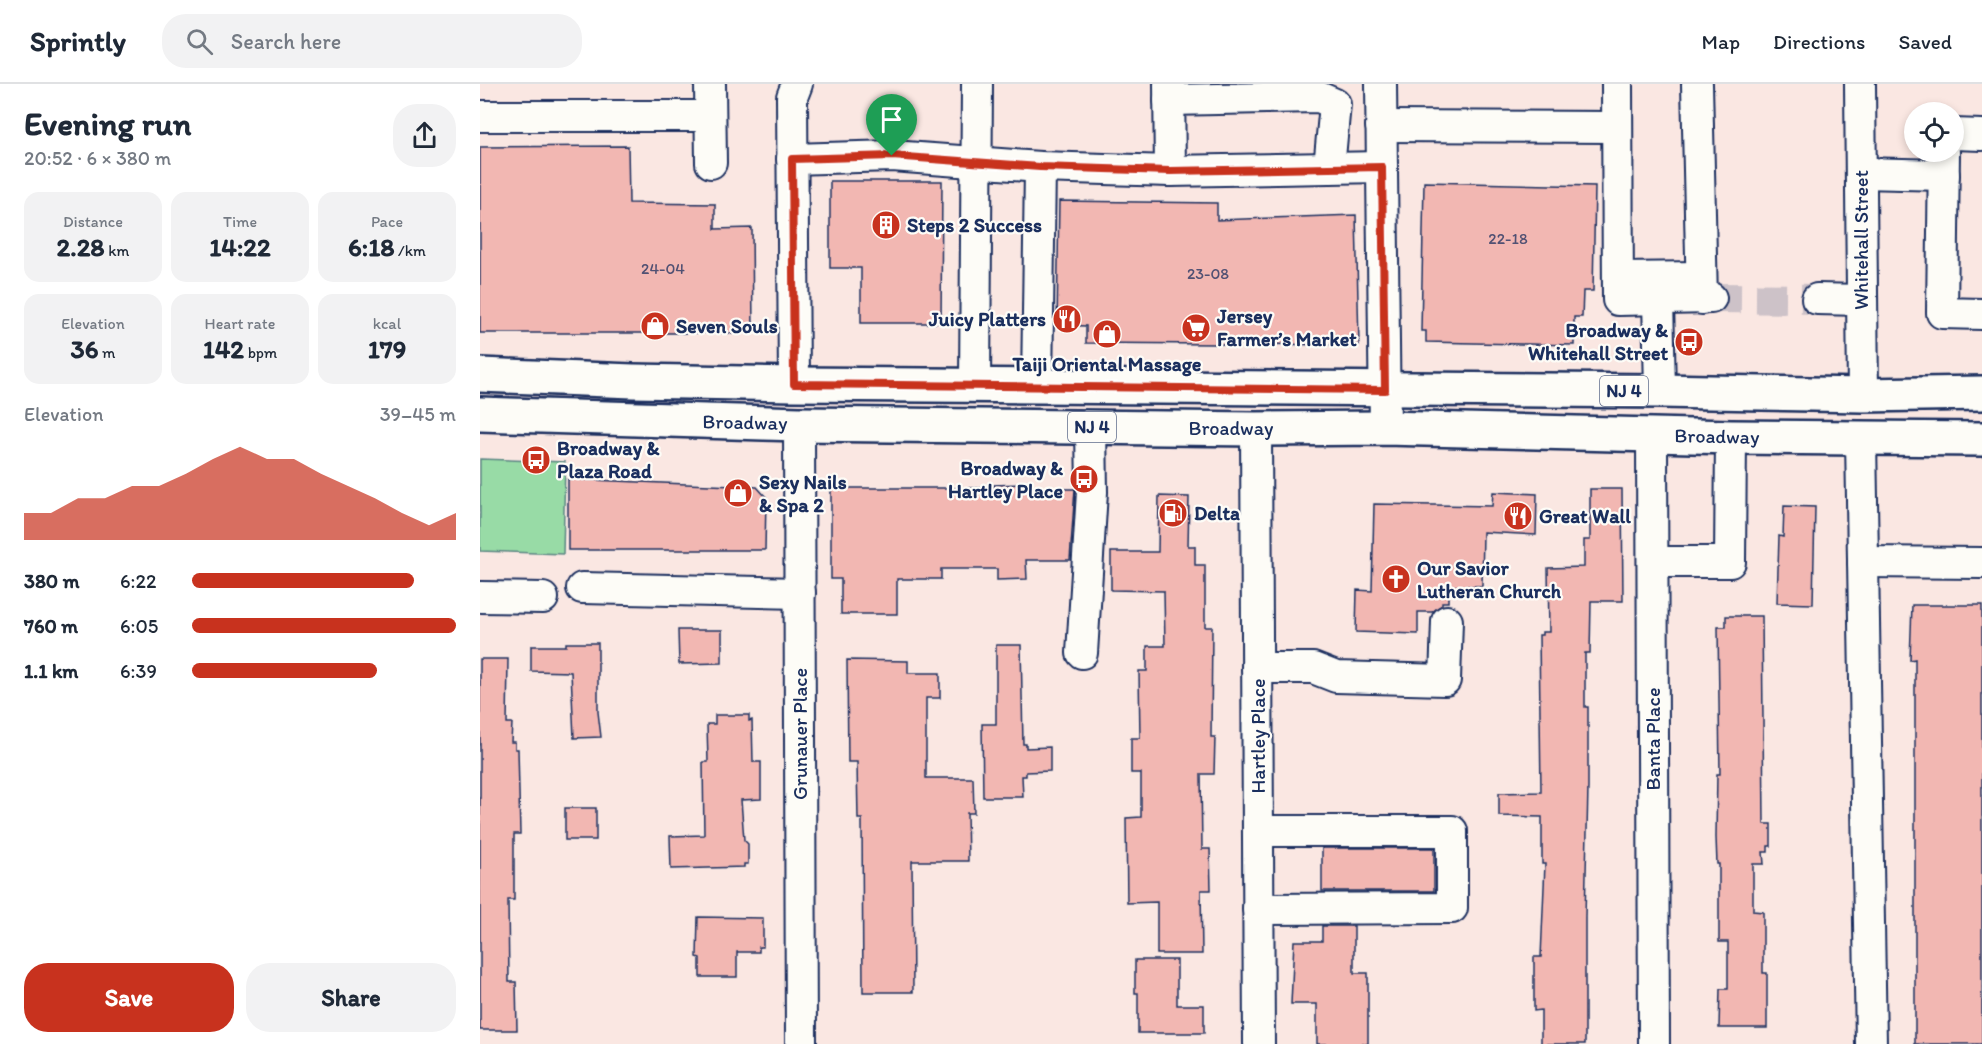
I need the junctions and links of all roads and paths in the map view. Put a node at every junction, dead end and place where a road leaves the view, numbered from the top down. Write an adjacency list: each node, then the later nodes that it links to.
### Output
1 (710, 84): 10 (street)
2 (797, 84): 15 (street)
3 (977, 84): 17 (street)
4 (1381, 84): 11 (street)
5 (1617, 84): 12 (street)
6 (1697, 84): 25 (street)
7 (1860, 84): 23 (street, Whitehall Street)
8 (1169, 92): 21 (street); 22 (street)
9 (480, 116): 10 (street)
10 (710, 116): 16 (street)
11 (1382, 126): 12 (street); 20 (street)
12 (1617, 127): 24 (street)
13 (1964, 134): 14 (street)
14 (1982, 135)
15 (792, 159): 17 (street); 31 (street)
16 (711, 163)
17 (977, 163): 19 (street); 32 (street)
18 (1944, 163): 23 (street); 29 (street)
19 (1040, 167): 22 (street); 33 (street)
20 (1382, 167): 21 (street); 34 (street)
21 (1329, 168): 22 (street)
22 (1170, 171)
23 (1861, 173): 28 (street, Whitehall Street)
24 (1619, 278): 25 (street); 26 (street)
25 (1704, 291): 26 (street)
26 (1658, 299): 35 (street)
27 (1817, 300): 28 (street)
28 (1862, 300): 37 (street, Whitehall Street)
29 (1982, 314)
30 (480, 375): 31 (main road, Broadway / NJ 4)
31 (794, 384): 32 (main road, Broadway / NJ 4)
32 (975, 386): 33 (main road, Broadway / NJ 4)
33 (1037, 387): 34 (main road, Broadway / NJ 4)
34 (1385, 390): 35 (main road, Broadway / NJ 4); 41 (street)
35 (1660, 391): 37 (main road, Broadway / NJ 4)
36 (1982, 393): 37 (main road, Broadway / NJ 4)
37 (1863, 395)
38 (480, 414): 39 (main road, Broadway / NJ 4)
39 (800, 424): 40 (main road, Broadway / NJ 4); 51 (street, Grunauer Place)
40 (1091, 427): 42 (main road, Broadway / NJ 4); 55 (street)
41 (1385, 428): 42 (main road, Broadway / NJ 4); 43 (main road, Broadway / NJ 4)
42 (1256, 429): 56 (street, Hartley Place)
43 (1652, 435): 44 (main road, Broadway / NJ 4); 47 (street, Banta Place)
44 (1731, 437): 45 (main road, Broadway / NJ 4); 47 (street)
45 (1861, 439): 46 (main road, Broadway / NJ 4); 48 (street)
46 (1982, 439)
47 (1653, 562): 61 (street, Banta Place)
48 (1863, 562): 49 (street); 62 (street)
49 (1982, 563)
50 (582, 588): 51 (street)
51 (800, 593): 59 (street, Grunauer Place)
52 (480, 597): 53 (street)
53 (543, 598)
54 (1447, 621): 56 (street)
55 (1082, 653)
56 (1257, 668): 57 (street, Hartley Place)
57 (1258, 831): 58 (street, Hartley Place); 58 (street)
58 (1258, 909): 60 (street, Hartley Place)
59 (801, 1044)
60 (1258, 1044)
61 (1654, 1044)
62 (1871, 1044)

